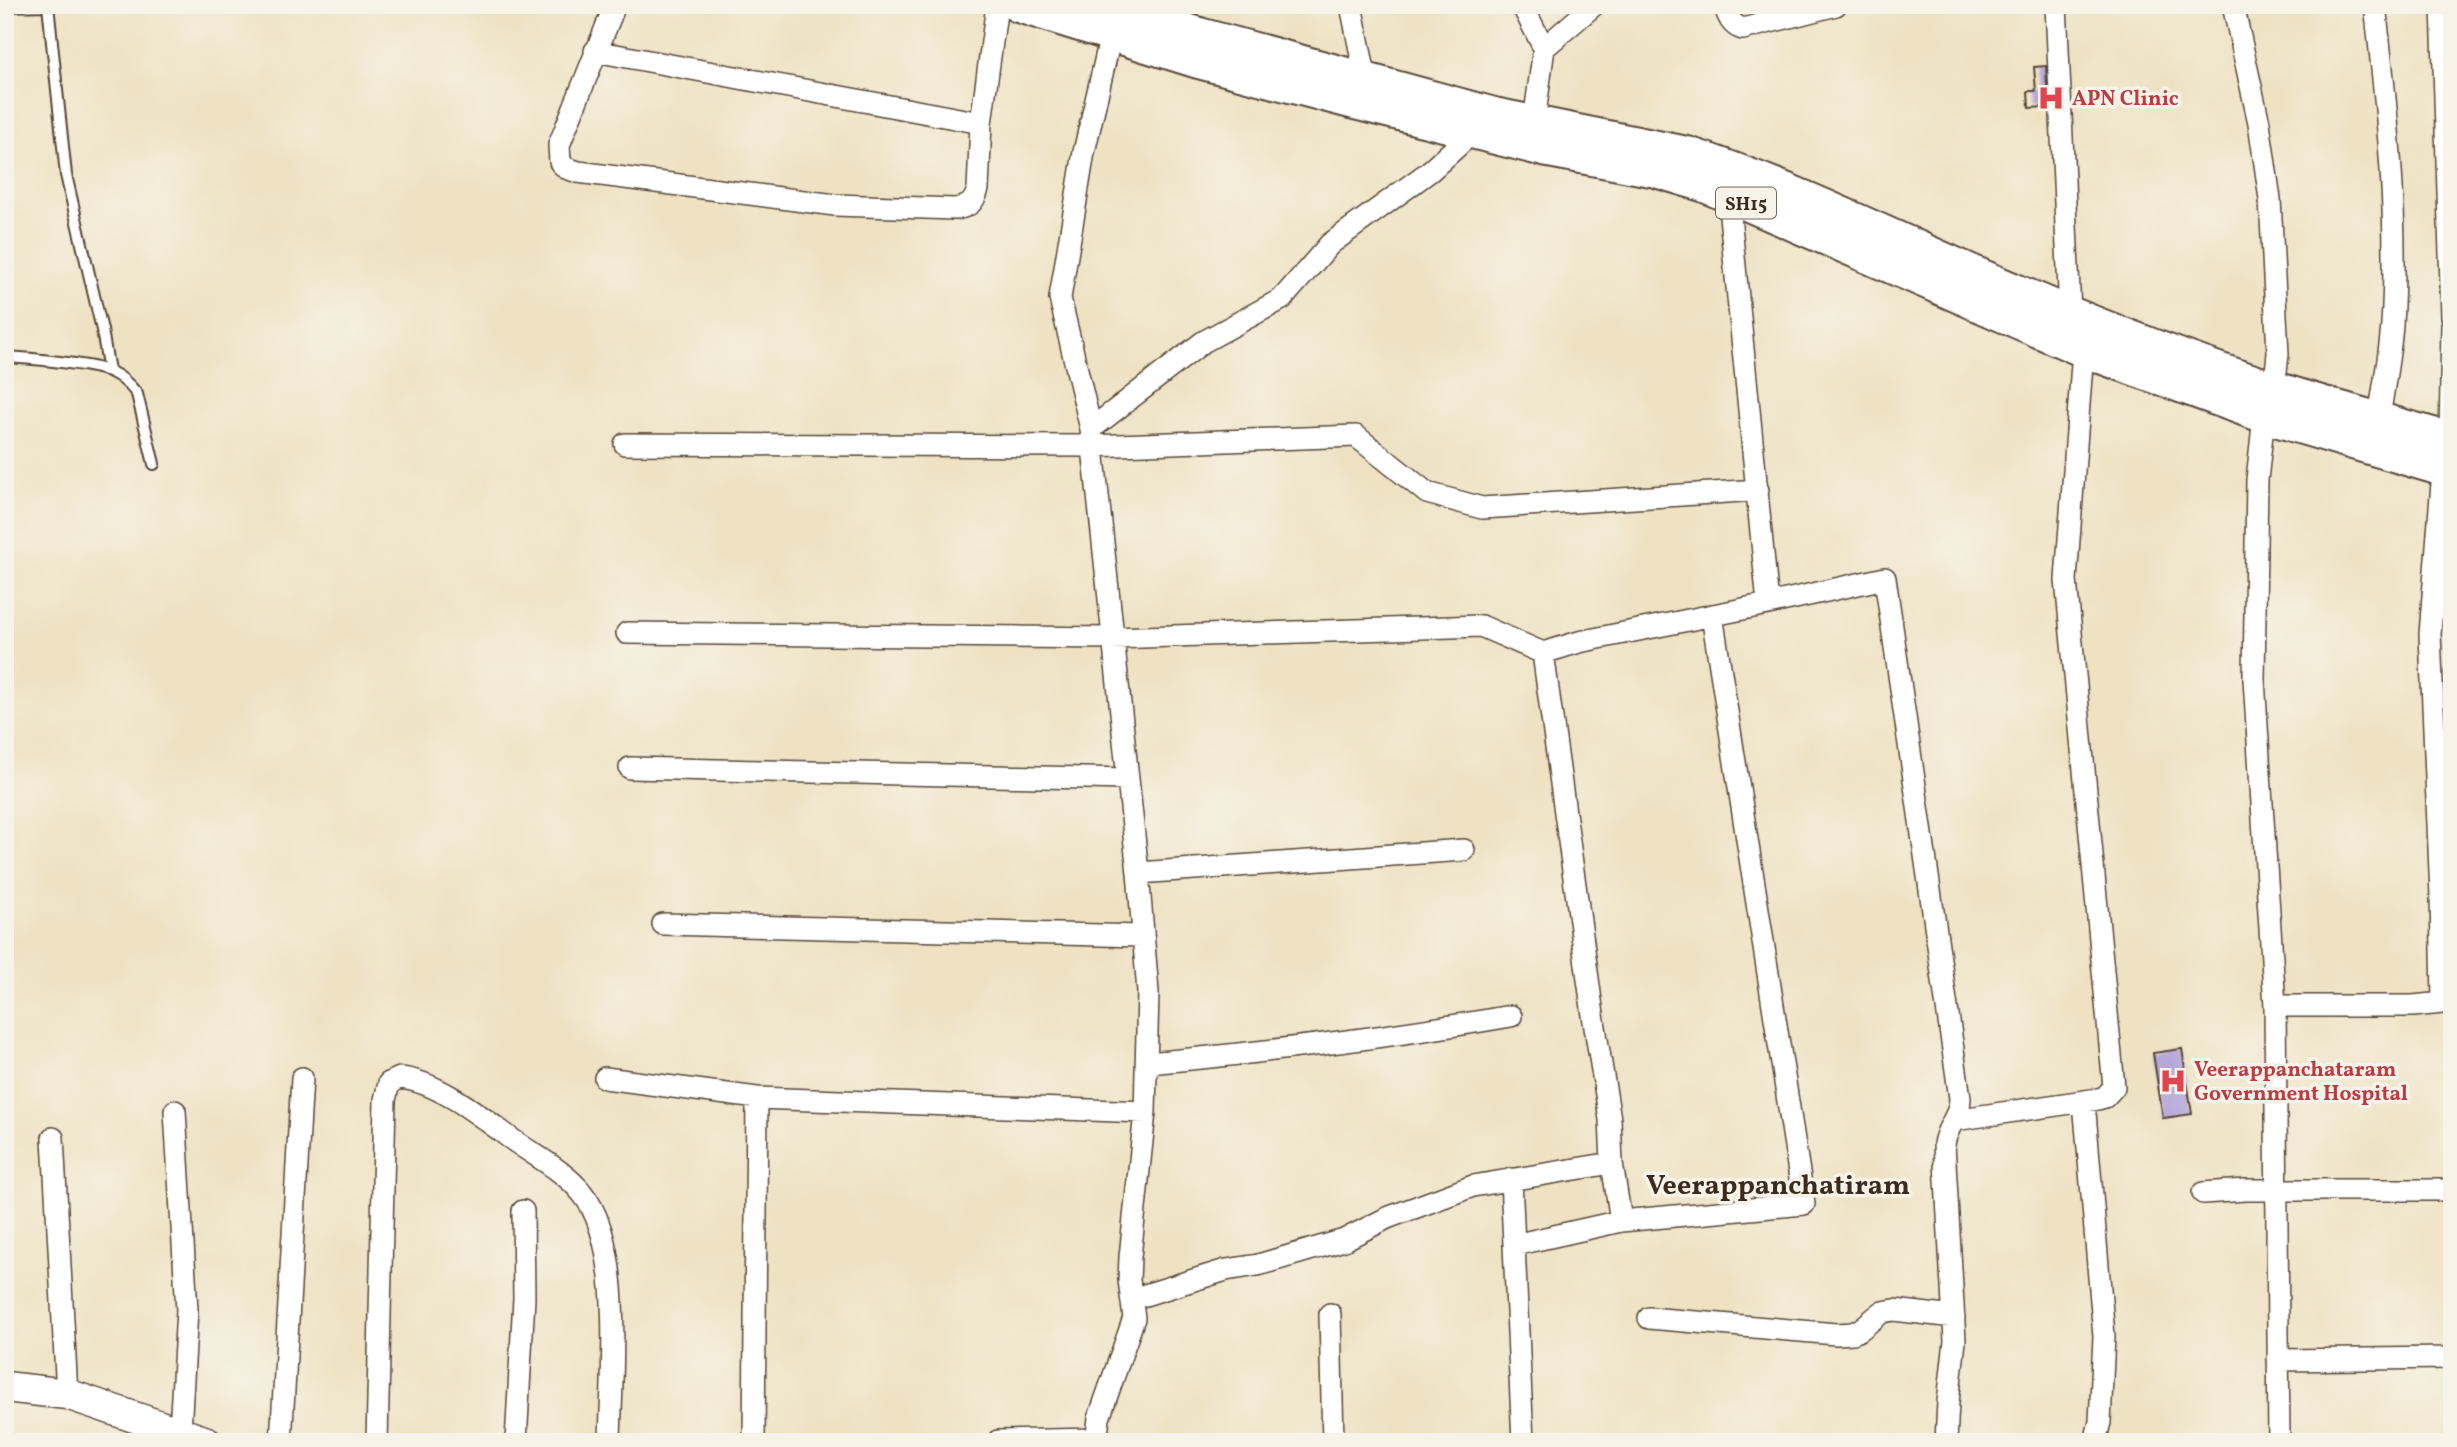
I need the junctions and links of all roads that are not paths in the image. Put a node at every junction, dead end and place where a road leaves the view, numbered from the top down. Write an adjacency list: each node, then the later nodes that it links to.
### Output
1 (615, 5): 17 (street)
2 (998, 5): 20 (street)
3 (1017, 5): 14 (main road, SH15)
4 (1351, 5): 18 (street)
5 (1522, 5): 16 (street)
6 (1594, 5): 16 (street)
7 (1724, 5): 8 (street)
8 (1836, 5)
9 (2056, 5): 23 (street)
10 (2233, 5): 29 (street)
11 (2375, 5): 30 (street)
12 (2442, 5): 24 (street)
13 (5, 6): 28 (lane)
14 (1054, 11): 15 (main road, SH15)
15 (1108, 20): 18 (main road, SH15); 21 (main road, SH15); 31 (street)
16 (1544, 48): 19 (street)
17 (595, 51): 20 (street); 20 (street)
18 (1366, 80): 19 (main road, SH15)
19 (1534, 122): 23 (main road, SH15)
20 (981, 123)
21 (1473, 132): 22 (main road, SH15); 31 (street)
22 (1728, 195): 26 (main road, SH15); 35 (street)
23 (2070, 313): 29 (main road, SH15)
24 (2452, 316)
25 (2452, 325): 33 (street)
26 (2083, 350): 29 (main road, SH15); 54 (street)
27 (5, 357): 28 (lane)
28 (108, 371): 34 (lane)
29 (2269, 402): 30 (main road, SH15); 33 (main road, SH15); 48 (street)
30 (2379, 419): 33 (main road, SH15)
31 (1091, 438): 32 (street); 35 (street); 39 (street)
32 (625, 444)
33 (2449, 455): 47 (street)
34 (154, 464)
35 (1758, 490): 36 (street)
36 (1768, 604): 37 (street); 57 (street)
37 (1712, 615): 40 (street); 65 (street)
38 (626, 633): 39 (street)
39 (1112, 638): 40 (street); 42 (street)
40 (1543, 653): 59 (street)
41 (630, 768): 42 (street)
42 (1128, 779): 44 (street)
43 (1464, 850): 44 (street)
44 (1138, 873): 46 (street)
45 (663, 924): 46 (street)
46 (1142, 936): 50 (street)
47 (2447, 1002): 48 (street)
48 (2275, 1006): 62 (street)
49 (1511, 1016): 50 (street)
50 (1148, 1063): 56 (street)
51 (302, 1077): 79 (street)
52 (605, 1078): 53 (street)
53 (757, 1098): 56 (street); 83 (street)
54 (2084, 1101): 57 (street); 87 (street)
55 (175, 1111): 75 (street)
56 (1146, 1112): 67 (street)
57 (1954, 1121): 69 (street)
58 (53, 1138): 74 (street)
59 (1612, 1163): 60 (street); 65 (street)
60 (1511, 1179): 66 (street); 67 (street)
61 (2452, 1190): 62 (street)
62 (2276, 1191): 63 (street); 72 (street)
63 (2203, 1193)
64 (523, 1211): 81 (street)
65 (1621, 1221): 66 (street)
66 (1514, 1245): 85 (street)
67 (1132, 1299): 77 (street)
68 (1330, 1314): 84 (street)
69 (1954, 1317): 70 (street); 86 (street)
70 (1649, 1318)
71 (2452, 1358): 72 (street)
72 (2278, 1360): 88 (street)
73 (5, 1387): 74 (street)
74 (67, 1394): 75 (street)
75 (180, 1431): 78 (street)
76 (998, 1441): 77 (street)
77 (1096, 1441)
78 (207, 1442)
79 (281, 1442)
80 (377, 1442): 82 (street)
81 (516, 1442)
82 (610, 1442)
83 (754, 1442)
84 (1333, 1442)
85 (1523, 1442)
86 (1946, 1442)
87 (2095, 1442)
88 (2279, 1442)

